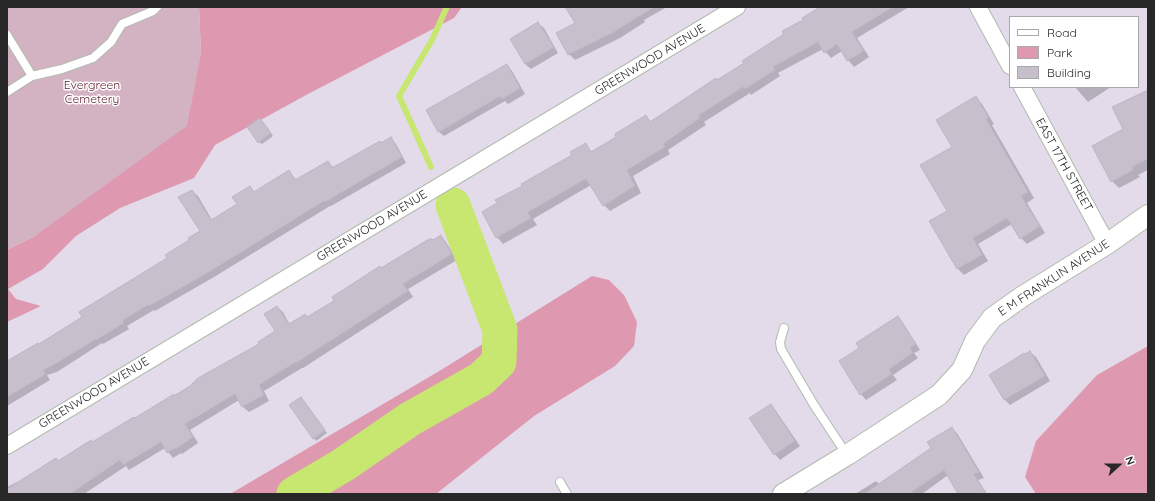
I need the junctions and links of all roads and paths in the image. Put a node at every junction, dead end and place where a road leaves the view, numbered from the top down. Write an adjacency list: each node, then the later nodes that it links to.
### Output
1 (157, 7): 6 (lane)
2 (737, 7): 12 (street, GREENWOOD AVENUE)
3 (978, 7): 5 (street)
4 (7, 35): 6 (lane)
5 (1009, 64)
6 (32, 76): 8 (lane)
7 (1023, 88): 10 (street, EAST 17TH STREET)
8 (7, 92)
9 (1148, 215): 10 (street, E M FRANKLIN AVENUE)
10 (1107, 244): 13 (street, E M FRANKLIN AVENUE)
11 (784, 328): 13 (lane)
12 (7, 446)
13 (847, 455): 16 (street, E M FRANKLIN AVENUE)
14 (560, 482): 15 (lane)
15 (567, 494)
16 (783, 494)

